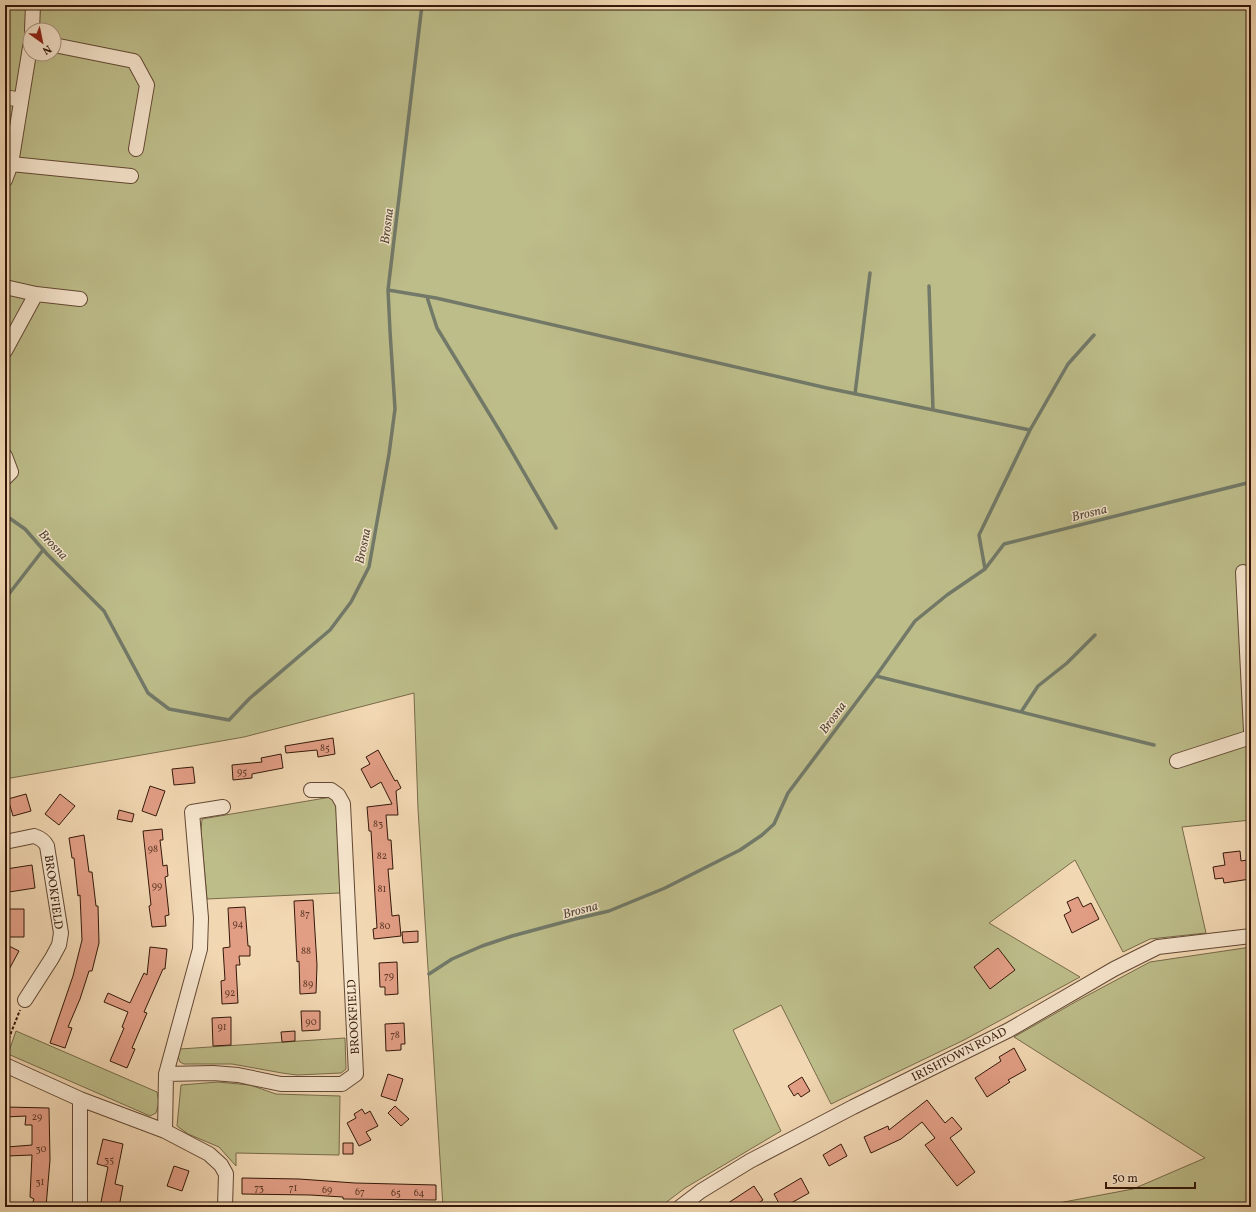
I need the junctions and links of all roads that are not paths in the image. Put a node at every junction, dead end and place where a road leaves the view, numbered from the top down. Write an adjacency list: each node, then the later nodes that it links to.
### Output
1 (33, 5): 2 (street)
2 (32, 22)
3 (62, 47): 7 (street)
4 (27, 62): 6 (street)
5 (5, 97): 6 (street)
6 (21, 100): 8 (street)
7 (136, 149)
8 (11, 164): 9 (street); 10 (street)
9 (131, 176)
10 (5, 180)
11 (5, 287): 12 (street)
12 (36, 294): 13 (street); 14 (street)
13 (80, 299)
14 (5, 351)
15 (5, 456): 16 (street)
16 (5, 478)
17 (1243, 572): 18 (street)
18 (1251, 731)
19 (1251, 737): 20 (street)
20 (1177, 761)
21 (311, 790): 27 (street, BROOKFIELD)
22 (223, 807): 27 (street)
23 (5, 842): 25 (street, BROOKFIELD)
24 (1251, 936): 32 (street, IRISHTOWN ROAD)
25 (25, 1000)
26 (5, 1065): 28 (street)
27 (166, 1074): 29 (street)
28 (80, 1099): 29 (street); 30 (street)
29 (165, 1131): 31 (street)
30 (80, 1207)
31 (225, 1207)
32 (680, 1207)

